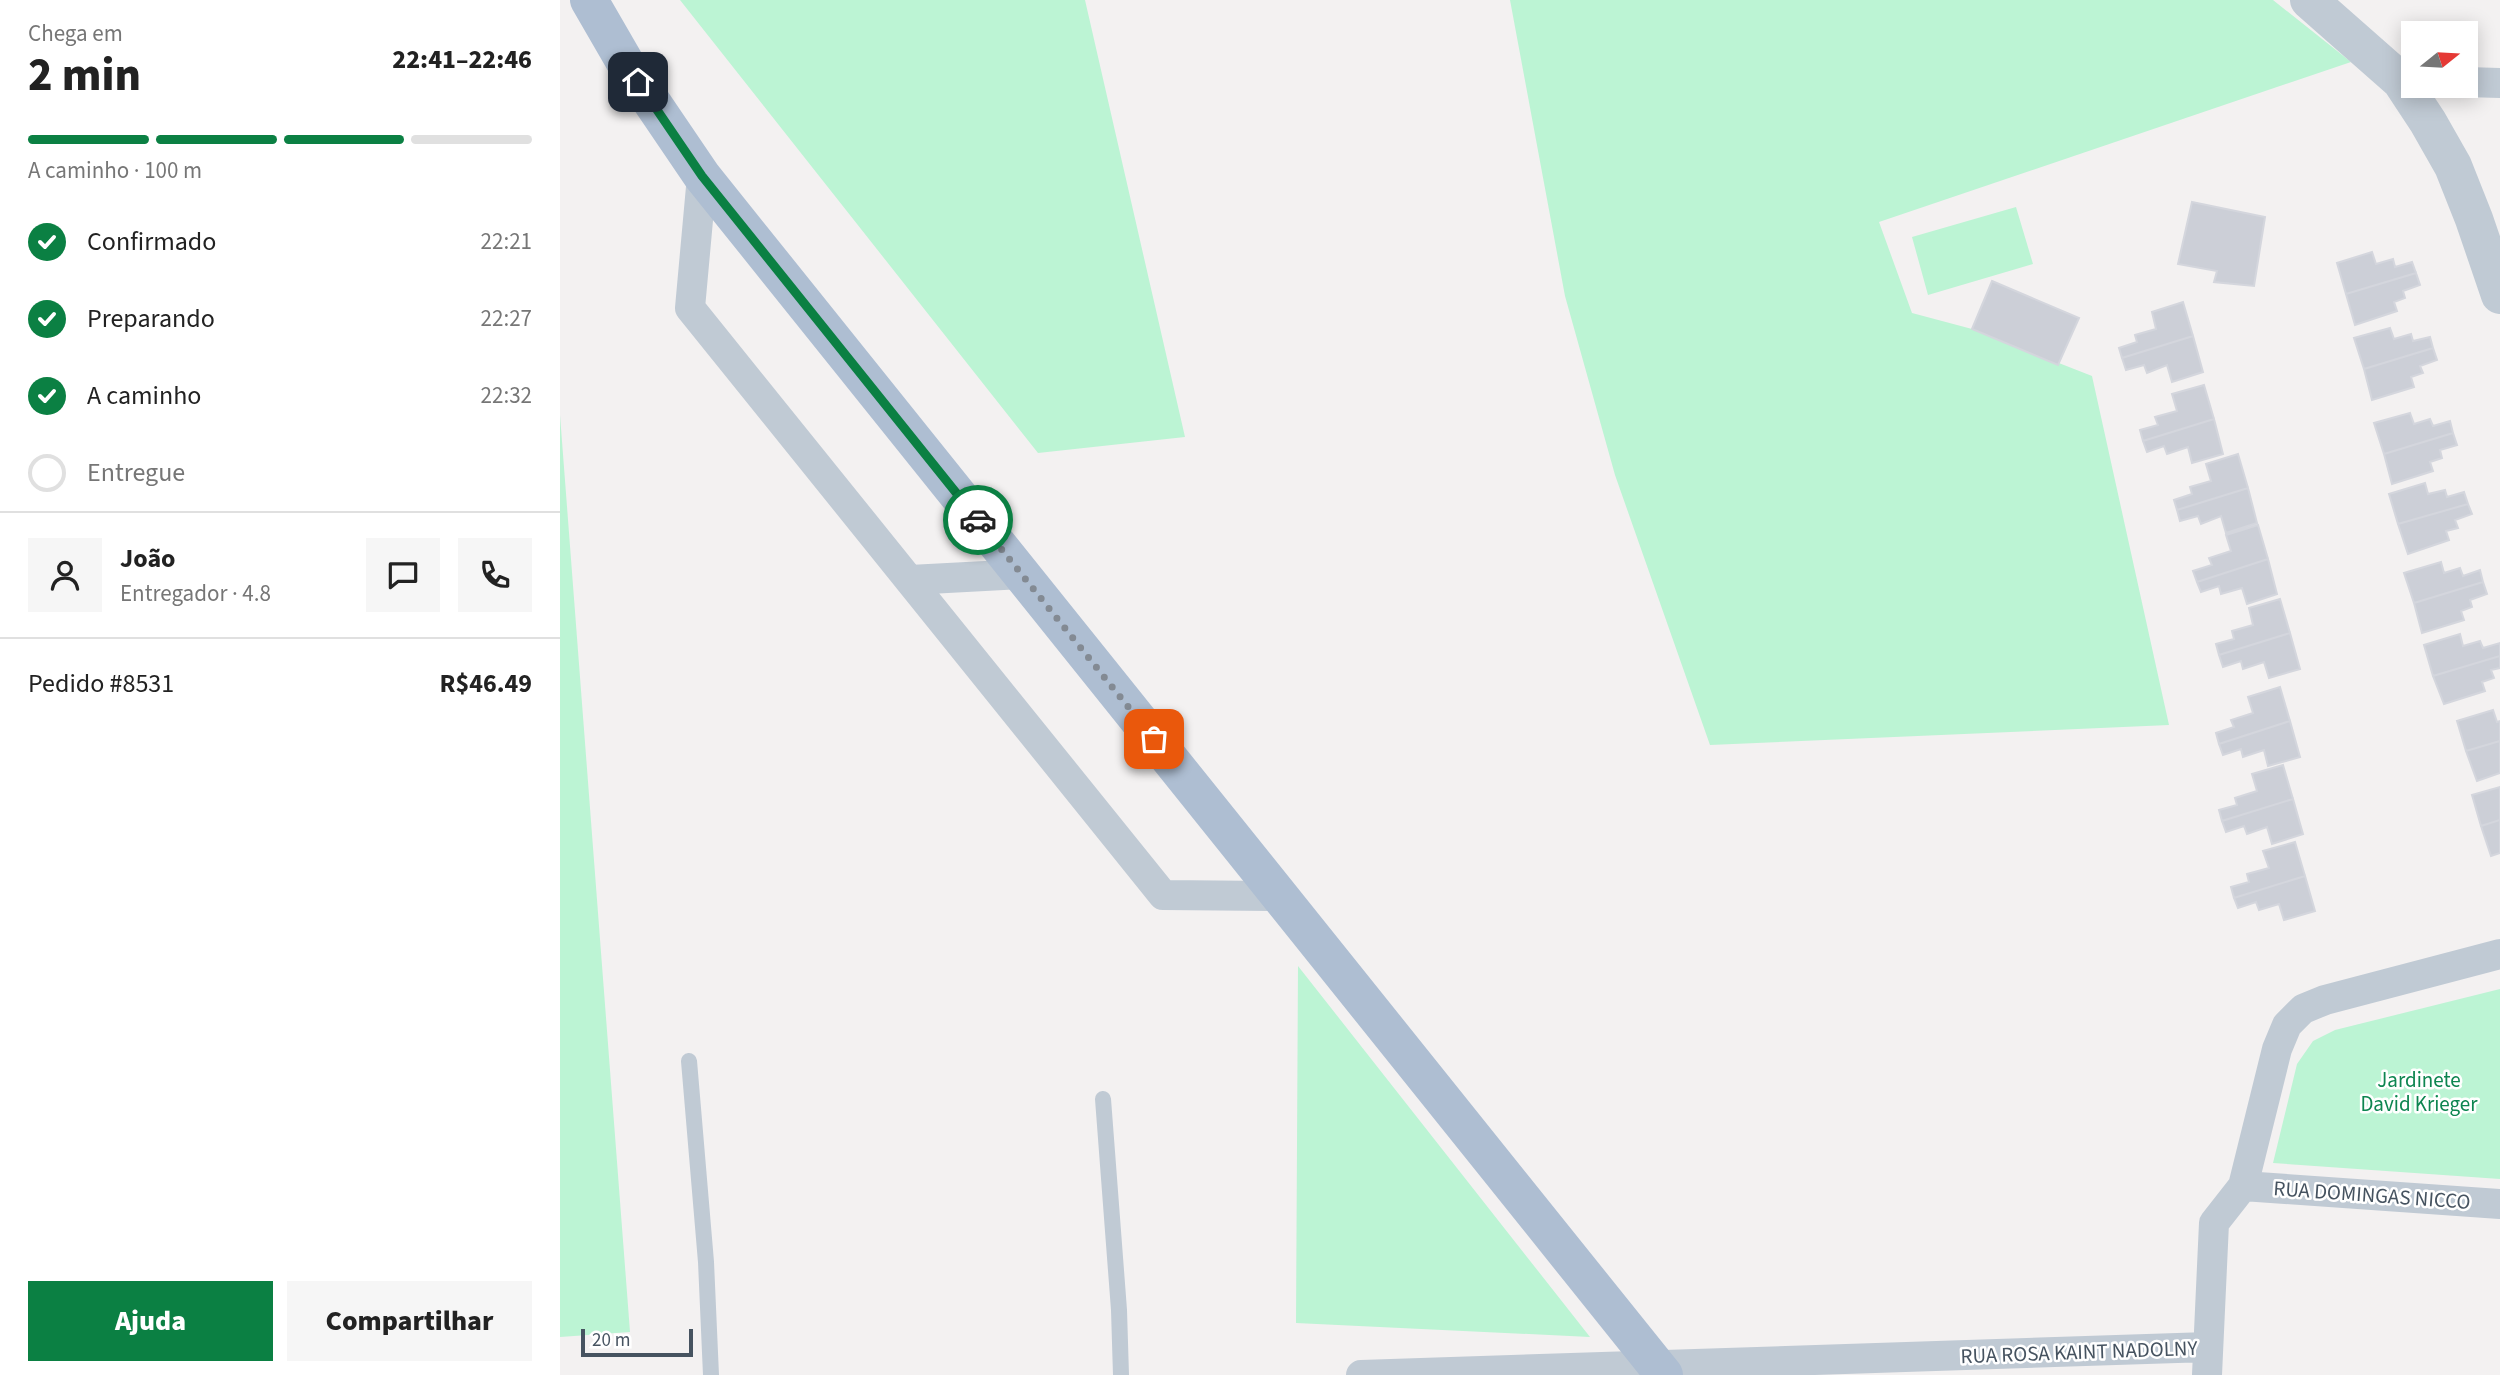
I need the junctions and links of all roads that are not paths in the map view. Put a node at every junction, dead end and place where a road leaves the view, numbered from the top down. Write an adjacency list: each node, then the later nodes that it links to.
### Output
1 (589, 0): 7 (main road)
2 (2309, 0): 3 (street)
3 (2401, 76)
4 (2478, 82): 5 (street)
5 (2500, 83)
6 (2416, 98): 8 (street)
7 (702, 176): 9 (main road); 10 (street)
8 (2500, 295)
9 (1021, 574): 10 (street); 11 (main road)
10 (909, 580): 11 (street)
11 (1280, 896): 18 (main road)
12 (2500, 954): 15 (street)
13 (689, 1061): 19 (lane)
14 (1103, 1099): 20 (lane)
15 (2243, 1185): 16 (street, RUA DOMINGAS NICCO); 17 (street)
16 (2500, 1204)
17 (2207, 1361): 18 (street, RUA ROSA KAINT NADOLNY)
18 (1661, 1371): 21 (street, RUA ROSA KAINT NADOLNY)
19 (711, 1375)
20 (1121, 1375)
21 (1361, 1375)

